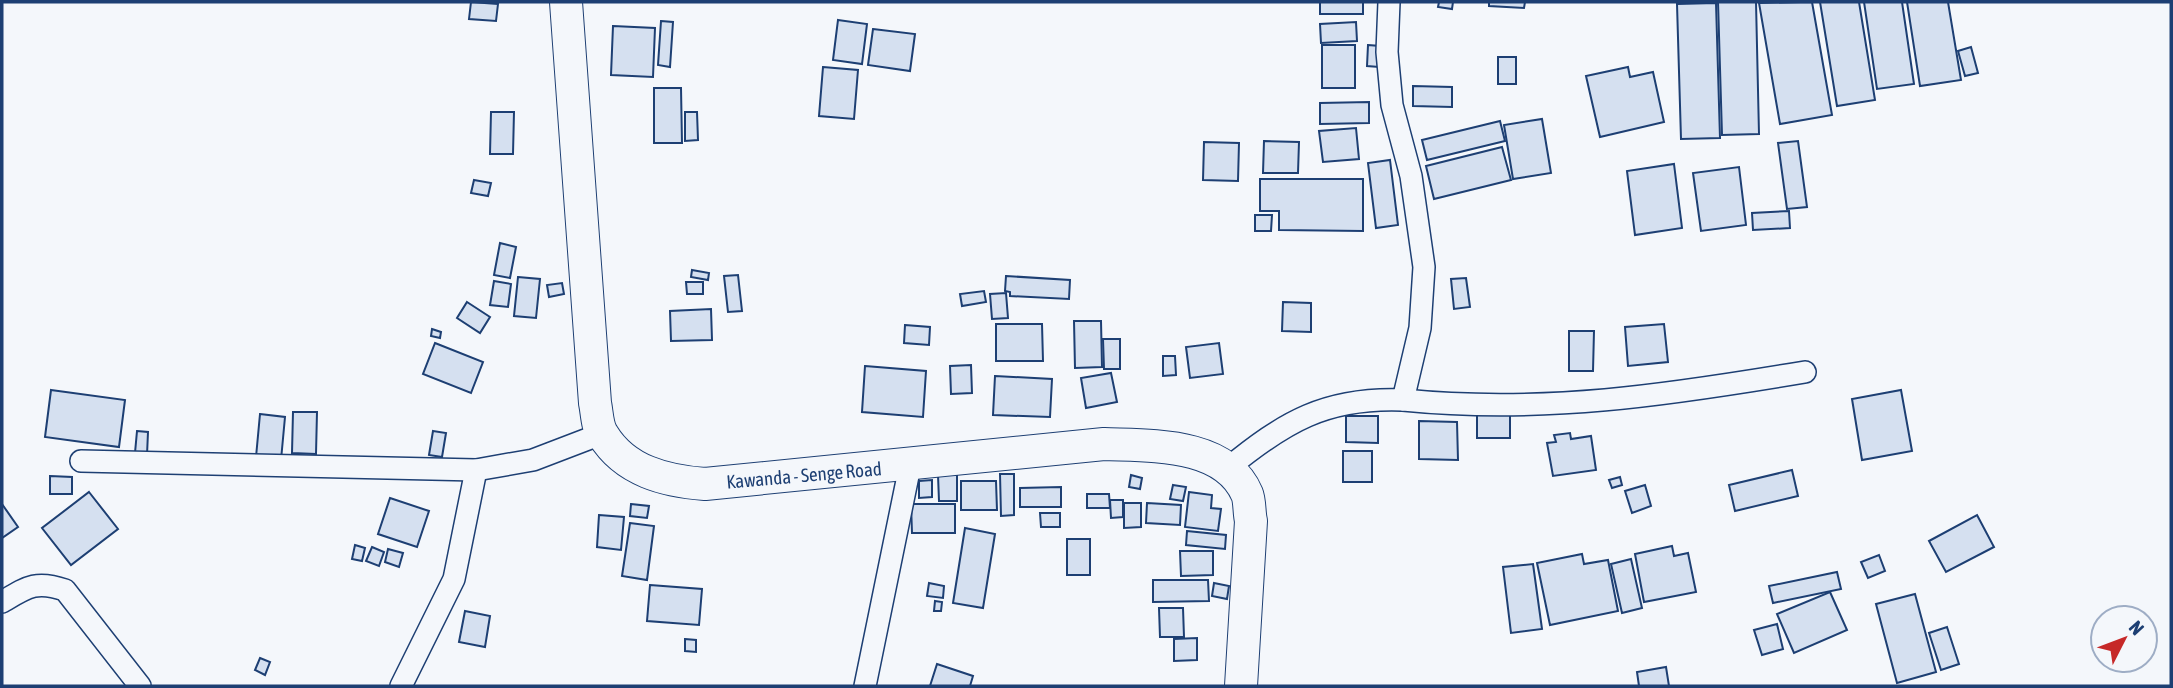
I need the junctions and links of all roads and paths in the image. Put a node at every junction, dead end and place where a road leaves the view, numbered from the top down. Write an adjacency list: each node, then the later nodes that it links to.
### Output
1 (566, 2): 5 (street)
2 (1389, 2): 4 (street)
3 (1805, 372): 4 (street)
4 (1403, 400): 9 (street)
5 (601, 434): 7 (street, Kawanda - Senge Road); 8 (street)
6 (81, 461): 8 (street)
7 (910, 466): 9 (street, Kawanda - Senge Road); 13 (street)
8 (475, 470): 12 (street)
9 (1227, 470): 14 (street, Kawanda - Senge Road)
10 (2, 601): 11 (street)
11 (140, 686)
12 (401, 686)
13 (864, 686)
14 (1241, 686)

